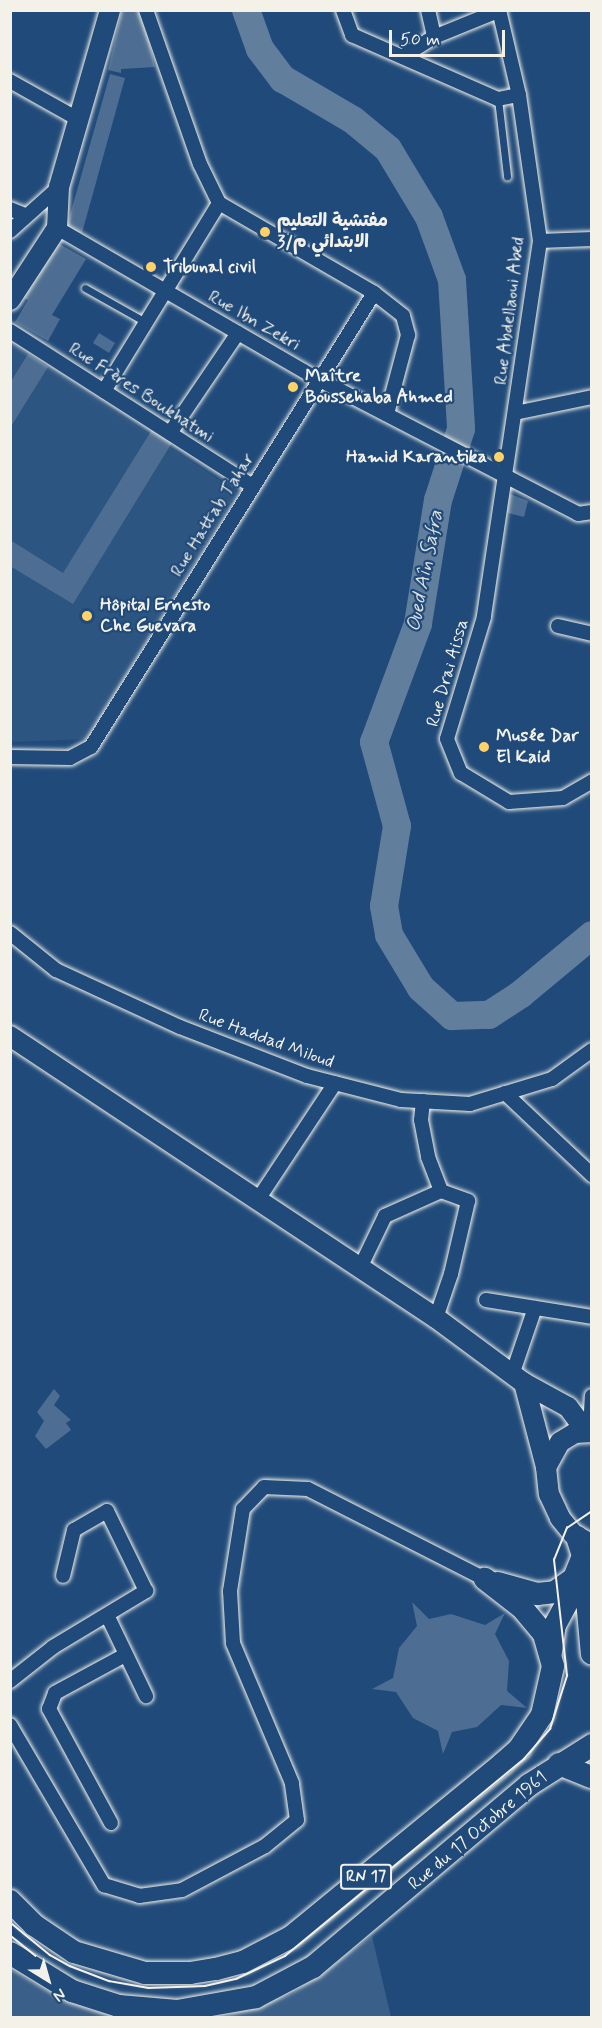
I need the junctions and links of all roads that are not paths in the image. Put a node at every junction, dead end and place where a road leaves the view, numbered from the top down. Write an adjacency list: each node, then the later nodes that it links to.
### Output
1 (146, 10): 14 (street)
2 (343, 10): 7 (street)
3 (428, 10): 6 (street)
4 (108, 11): 11 (main road)
5 (499, 11): 6 (street); 9 (street, Rue Abdellaoui Abed)
6 (434, 37): 7 (street)
7 (405, 55): 10 (street)
8 (10, 81): 11 (street)
9 (519, 95): 10 (street); 20 (street, Rue Abdellaoui Abed)
10 (498, 99): 12 (lane)
11 (78, 118): 13 (main road)
12 (507, 176)
13 (59, 187): 16 (street); 17 (main road)
14 (219, 203): 22 (street); 23 (street)
15 (10, 209): 16 (street)
16 (25, 215): 18 (street)
17 (57, 228): 22 (street, Rue Ibn Zekri); 24 (main road)
18 (10, 231)
19 (591, 239): 20 (street)
20 (540, 241): 31 (street, Rue Abdellaoui Abed)
21 (85, 288): 25 (lane)
22 (166, 292): 25 (street); 27 (street, Rue Ibn Zekri)
23 (374, 293): 28 (street, Rue Hattab Tahar); 32 (street)
24 (10, 300)
25 (147, 323): 29 (street)
26 (10, 332): 29 (street, Rue Frères Boukhatmi)
27 (238, 333): 28 (street, Rue Ibn Zekri); 33 (street)
28 (318, 379): 32 (street, Rue Ibn Zekri); 35 (street, Rue Hattab Tahar)
29 (104, 391): 33 (street, Rue Frères Boukhatmi)
30 (591, 397): 31 (street)
31 (515, 413): 34 (street, Rue Abdellaoui Abed)
32 (387, 414): 34 (street, Rue Ibn Zekri)
33 (170, 433): 35 (street, Rue Frères Boukhatmi)
34 (508, 475): 36 (street, Rue Ibn Zekri); 40 (street, Rue Drai Aissa)
35 (252, 486): 39 (street, Rue Hattab Tahar)
36 (591, 512)
37 (558, 626): 38 (street)
38 (591, 634)
39 (10, 758)
40 (591, 781)
41 (10, 933): 44 (street, Rue Haddad Miloud)
42 (10, 1036): 49 (main road)
43 (591, 1050): 45 (street, Rue Haddad Miloud)
44 (335, 1083): 46 (street, Rue Haddad Miloud); 49 (street)
45 (505, 1093): 46 (street, Rue Haddad Miloud); 47 (street)
46 (423, 1101): 48 (street)
47 (591, 1175)
48 (441, 1191): 50 (street); 54 (street)
49 (257, 1201): 50 (main road)
50 (360, 1268): 54 (main road)
51 (486, 1300): 52 (street)
52 (536, 1308): 53 (street); 55 (street)
53 (591, 1317)
54 (436, 1318): 55 (main road)
55 (518, 1379): 57 (main road); 58 (main road)
56 (591, 1396): 57 (street)
57 (589, 1431): 58 (main road)
58 (546, 1467): 59 (main road)
59 (583, 1553): 61 (main road); 63 (main road); 64 (main road)
60 (63, 1576): 62 (street)
61 (485, 1579): 63 (main road, Rue du 17 Octobre 1961 / RN 17); 68 (street)
62 (108, 1617): 65 (street); 66 (street)
63 (551, 1652): 73 (main road, Rue du 17 Octobre 1961 / RN 17)
64 (591, 1654)
65 (125, 1655): 67 (street); 72 (street)
66 (10, 1681)
67 (146, 1696)
68 (10, 1725)
69 (591, 1745): 70 (main road, Rue du 17 Octobre 1961 / RN 17)
70 (559, 1764): 71 (main road); 74 (main road, Rue du 17 Octobre 1961 / RN 17)
71 (591, 1777)
72 (111, 1823)
73 (10, 1901)
74 (10, 1953)

